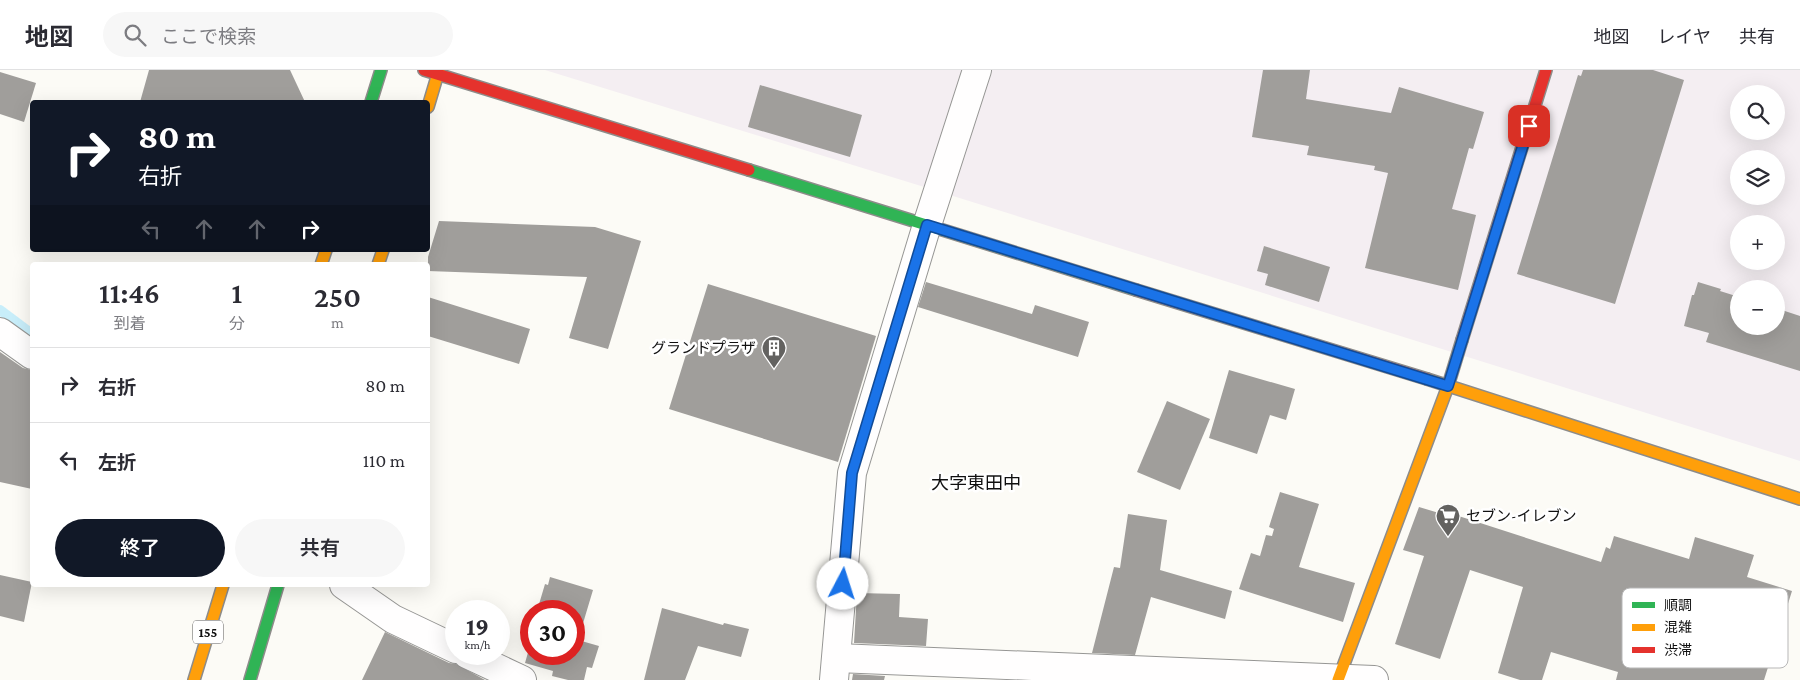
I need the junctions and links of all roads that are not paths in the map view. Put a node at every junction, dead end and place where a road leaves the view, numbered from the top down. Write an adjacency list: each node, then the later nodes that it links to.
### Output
1 (381, 70): 6 (main road)
2 (424, 70): 5 (main road)
3 (977, 70): 8 (street)
4 (1546, 70): 11 (main road)
5 (439, 72): 7 (main road); 8 (main road)
6 (372, 100)
7 (430, 101)
8 (927, 225): 11 (main road); 18 (street)
9 (0, 332): 10 (street)
10 (30, 353)
11 (1448, 386): 12 (main road); 20 (main road)
12 (1800, 499)
13 (222, 587): 21 (main road, 155)
14 (277, 587): 22 (main road)
15 (347, 587): 16 (street)
16 (445, 644)
17 (490, 665): 23 (street)
18 (836, 669): 19 (street)
19 (1175, 676): 20 (street)
20 (1338, 679): 24 (street)
21 (194, 680)
22 (250, 680)
23 (522, 680)
24 (1374, 680)

